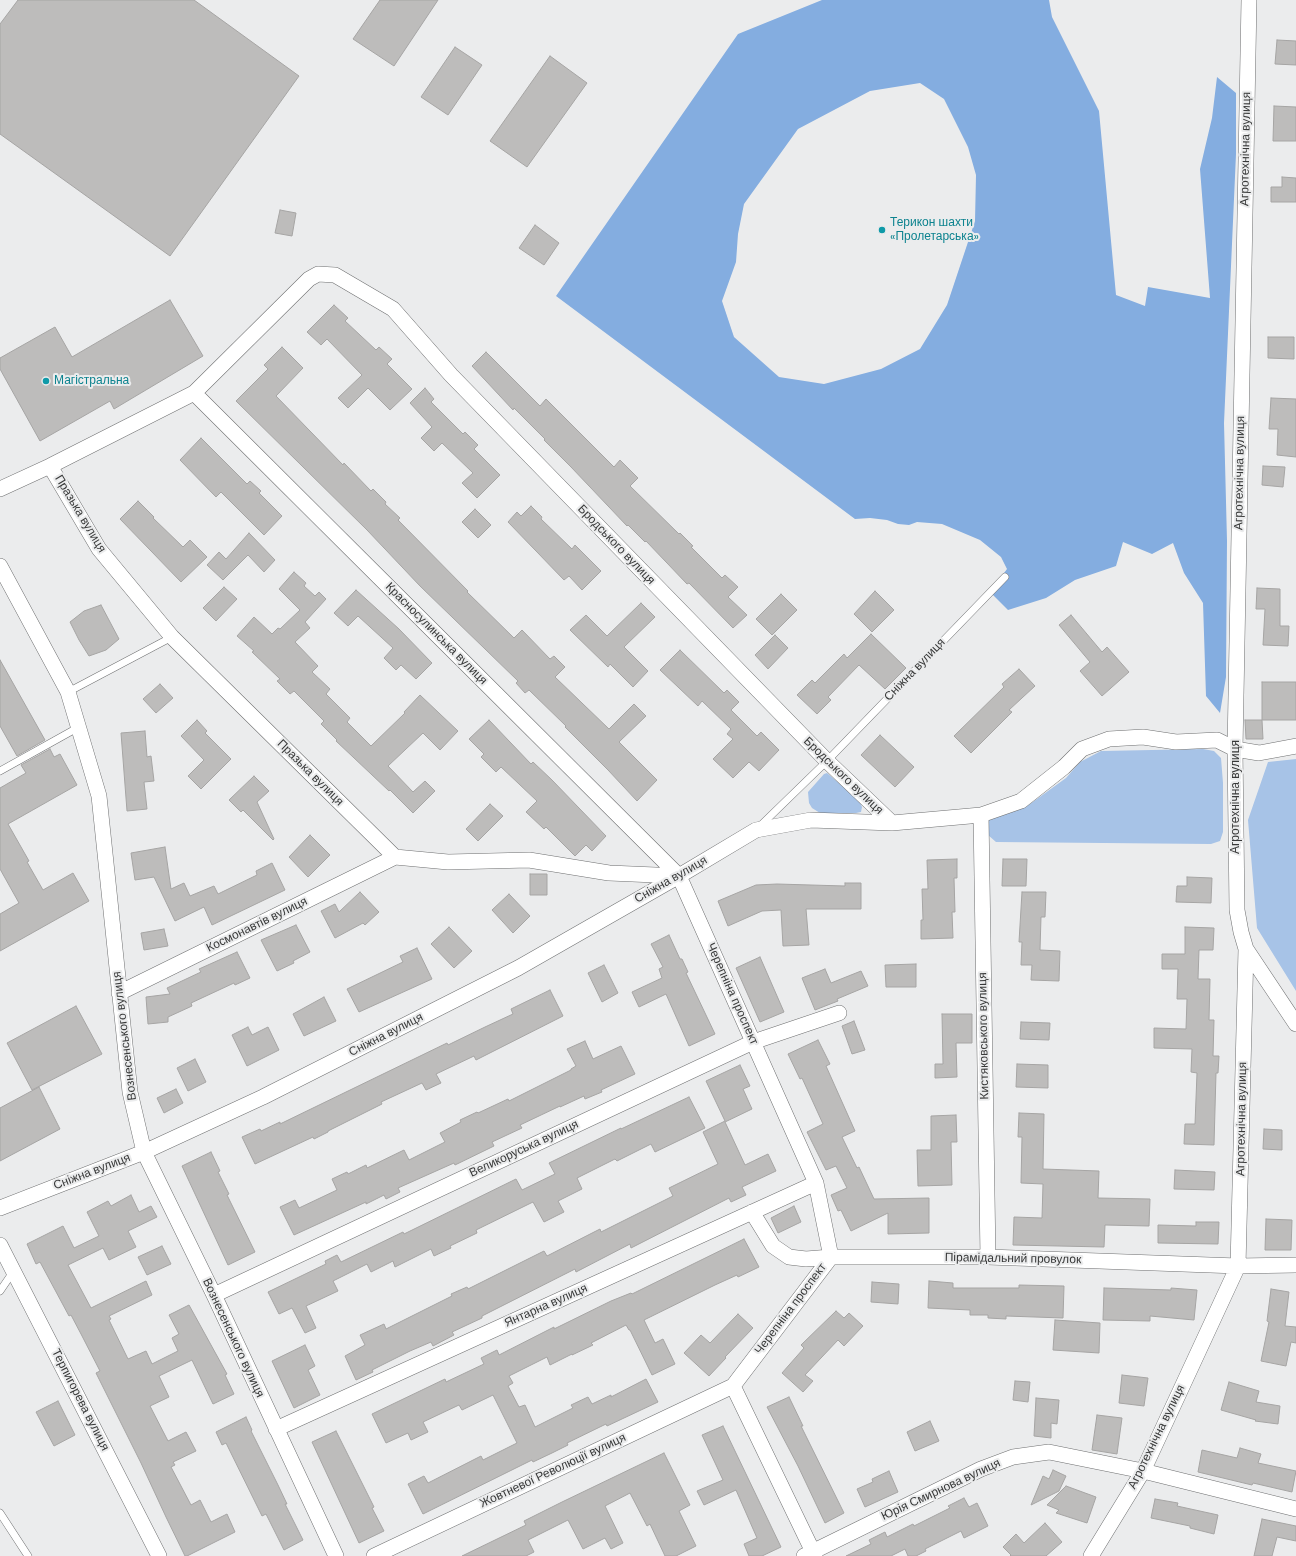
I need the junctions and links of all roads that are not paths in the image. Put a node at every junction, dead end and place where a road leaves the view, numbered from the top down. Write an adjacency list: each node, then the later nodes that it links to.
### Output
1 (1249, 0): 11 (street, Агротехнічна вулиця)
2 (194, 393): 3 (street); 12 (street, Бродського вулиця); 18 (street, Красносулинська вулиця)
3 (50, 466): 4 (street); 7 (street, Празька вулиця)
4 (0, 488)
5 (0, 566): 8 (street, Вознесенського вулиця)
6 (1005, 578): 12 (lane, Сніжна вулиця)
7 (172, 637): 8 (lane); 17 (street, Празька вулиця)
8 (68, 692): 9 (street, Вознесенського вулиця)
9 (79, 727): 13 (lane); 20 (street, Вознесенського вулиця)
10 (1296, 746): 11 (street, Сніжна вулиця)
11 (1235, 749): 14 (street, Сніжна вулиця); 19 (street, Агротехнічна вулиця)
12 (827, 762): 15 (street, Бродського вулиця); 16 (lane, Сніжна вулиця)
13 (0, 770)
14 (981, 815): 15 (street, Сніжна вулиця); 30 (street, Кистяковського вулиця)
15 (892, 823): 16 (street, Сніжна вулиця)
16 (756, 830): 18 (street, Сніжна вулиця)
17 (395, 857): 18 (street); 20 (street, Космонавтів вулиця)
18 (679, 876): 23 (street, Черепніна проспект); 24 (street, Сніжна вулиця)
19 (1246, 948): 22 (street); 32 (street, Агротехнічна вулиця)
20 (119, 993): 24 (street, Вознесенського вулиця)
21 (839, 1013): 23 (street, Великоруська вулиця)
22 (1296, 1024)
23 (753, 1042): 25 (street, Черепніна проспект); 35 (street, Великоруська вулиця)
24 (144, 1152): 26 (street, Сніжна вулиця); 35 (street, Вознесенського вулиця)
25 (816, 1183): 27 (street, Янтарна вулиця); 29 (street, Черепніна проспект)
26 (0, 1208)
27 (752, 1212): 29 (street, Пірамідальний провулок); 37 (street, Янтарна вулиця)
28 (0, 1245): 33 (street, Терпигорева вулиця)
29 (831, 1257): 30 (street, Пірамідальний провулок); 36 (street, Черепніна проспект)
30 (988, 1257): 32 (street, Пірамідальний провулок)
31 (1296, 1265): 32 (street, Пірамідальний провулок)
32 (1238, 1266): 38 (street, Агротехнічна вулиця)
33 (13, 1272): 34 (lane); 43 (street, Терпигорева вулиця)
34 (0, 1291)
35 (214, 1295): 37 (street, Вознесенського вулиця)
36 (733, 1386): 41 (street); 45 (street, Жовтневої Революції вулиця)
37 (276, 1429): 44 (street, Вознесенського вулиця)
38 (1143, 1471): 39 (street, Юрія Смирнова вулиця); 41 (street, Юрія Смирнова вулиця); 46 (street, Агротехнічна вулиця)
39 (1296, 1509)
40 (0, 1513): 42 (lane)
41 (811, 1555)
42 (28, 1556)
43 (159, 1556)
44 (336, 1556)
45 (374, 1556)
46 (1091, 1556)

